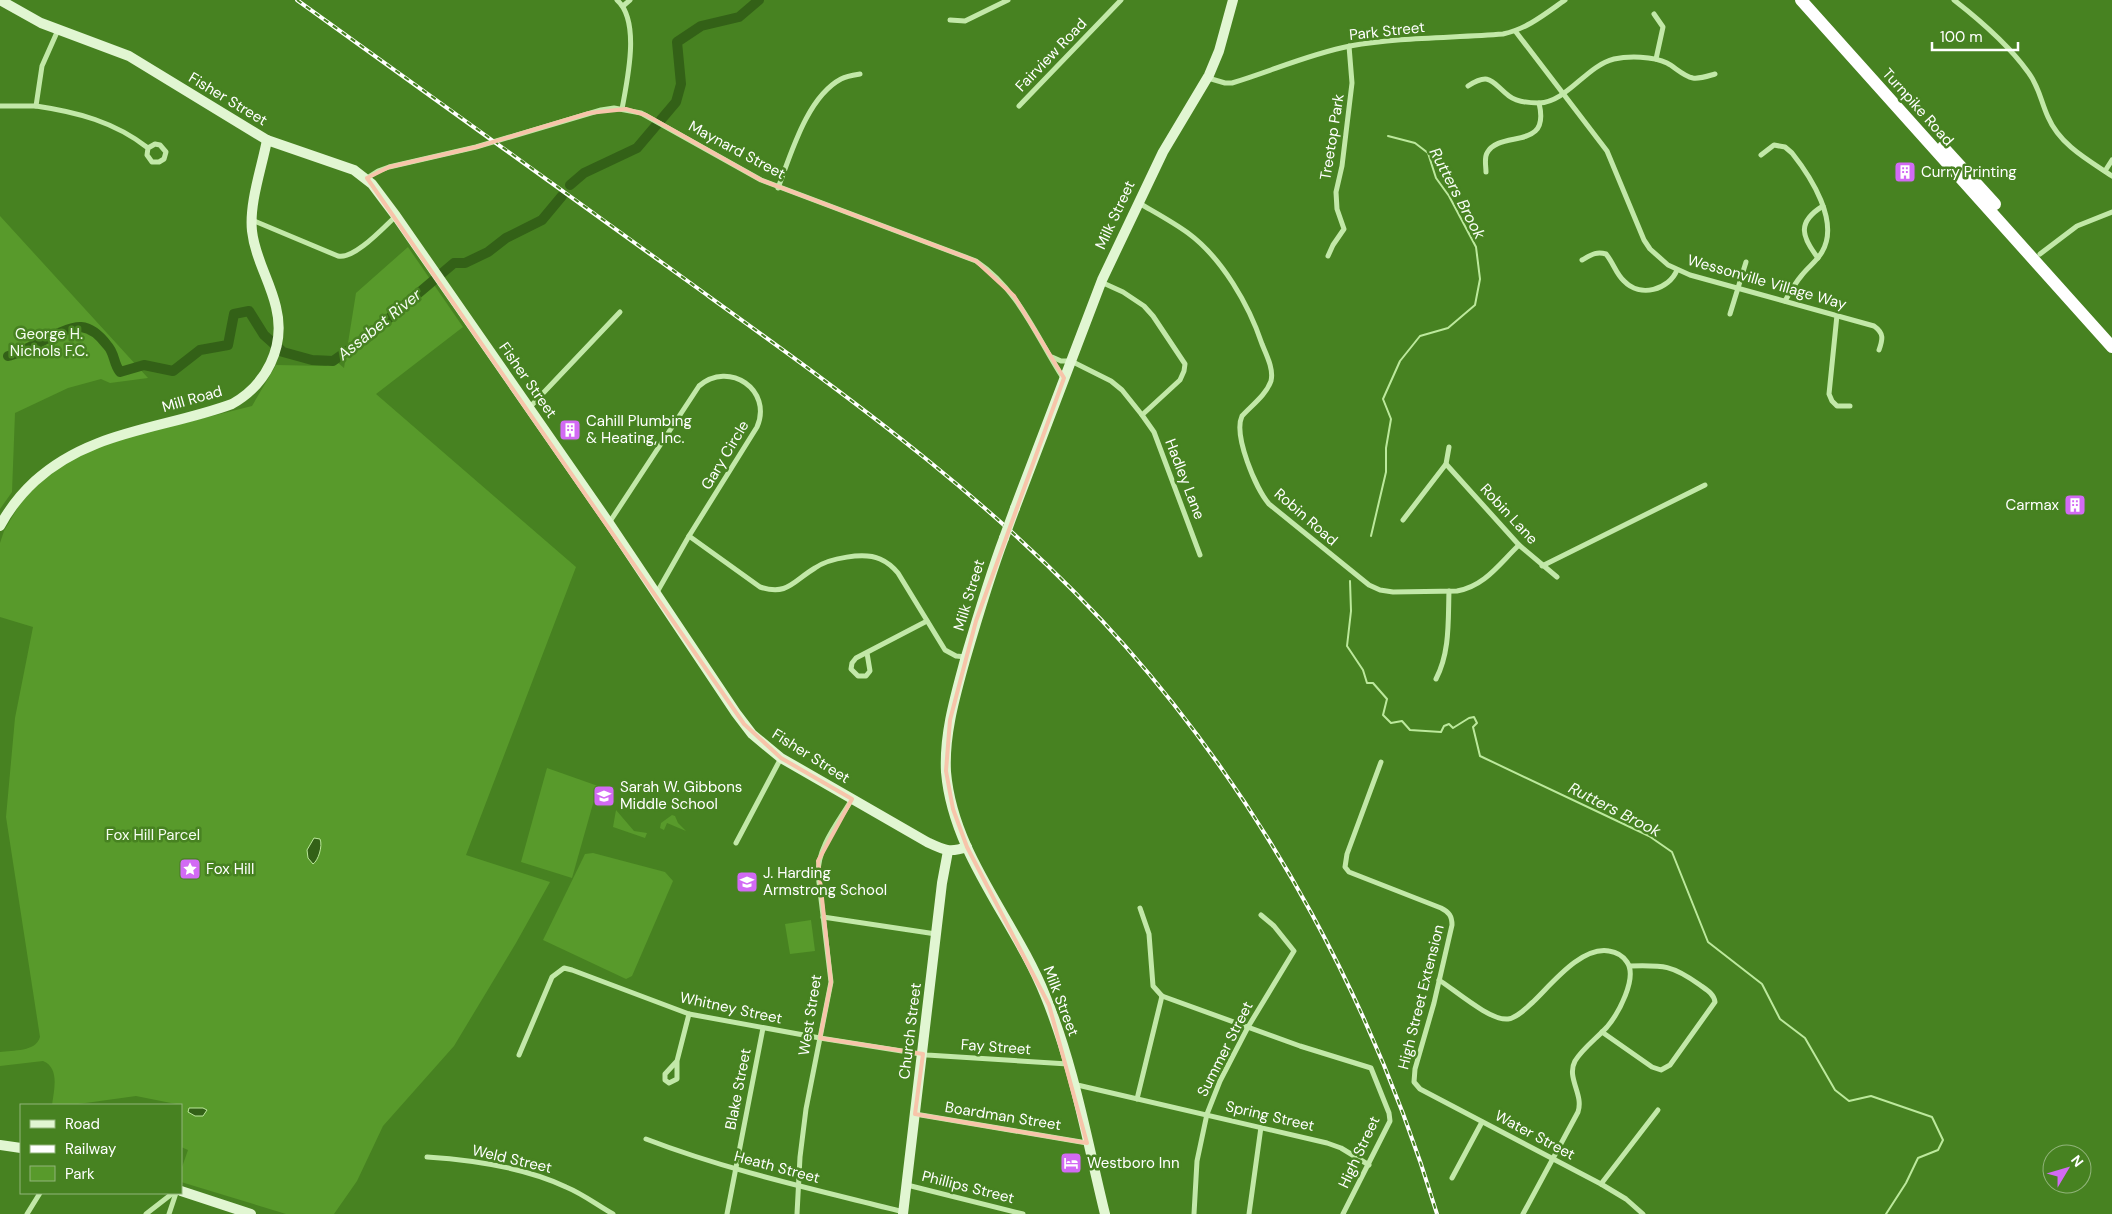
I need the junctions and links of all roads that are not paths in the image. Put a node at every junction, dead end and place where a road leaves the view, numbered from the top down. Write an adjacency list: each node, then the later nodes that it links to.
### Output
1 (0, 0): 14 (main road, Fisher Street)
2 (617, 0): 11 (street)
3 (630, 0): 11 (street)
4 (1008, 0): 13 (street)
5 (1120, 0): 26 (street, Fairview Road)
6 (1233, 0): 20 (main road, Milk Street)
7 (1565, 0): 15 (street, Park Street)
8 (1801, 0): 55 (highway, Turnpike Road)
9 (1812, 0): 42 (highway, Turnpike Road)
10 (1954, 0): 32 (street)
11 (623, 6): 27 (street)
12 (1654, 14): 17 (street)
13 (950, 20)
14 (59, 29): 25 (street); 28 (main road, Fisher Street)
15 (1516, 32): 16 (street, Park Street); 22 (street, Wessonville Village Way)
16 (1349, 46): 20 (street, Park Street); 43 (street, Treetop Park)
17 (1656, 59): 19 (street); 22 (street)
18 (860, 74): 36 (street)
19 (1715, 74)
20 (1208, 77): 37 (main road, Milk Street)
21 (1468, 86): 23 (street)
22 (1562, 94): 23 (street); 47 (street, Wessonville Village Way)
23 (1539, 103): 33 (street)
24 (0, 106): 25 (street)
25 (36, 106): 29 (street)
26 (1020, 106)
27 (622, 109): 35 (street, Maynard Street); 36 (street, Maynard Street)
28 (267, 140): 35 (main road, Fisher Street); 41 (main road, Mill Road)
29 (148, 148)
30 (1761, 155): 38 (street)
31 (2112, 160): 32 (street)
32 (2105, 171): 34 (street)
33 (1486, 172)
34 (2112, 176)
35 (367, 178): 40 (main road, Fisher Street)
36 (778, 188): 57 (street, Maynard Street)
37 (1138, 202): 48 (main road, Milk Street); 74 (street, Robin Road)
38 (1823, 206): 44 (street); 44 (street)
39 (2112, 212): 42 (street)
40 (396, 216): 41 (street); 61 (main road, Fisher Street)
41 (252, 220): 68 (main road, Mill Road)
42 (2040, 254): 54 (highway, Turnpike Road)
43 (1328, 256)
44 (1818, 258): 50 (street)
45 (1582, 260): 47 (street)
46 (1746, 262): 49 (street)
47 (1677, 270): 49 (street, Wessonville Village Way)
48 (1102, 282): 58 (main road, Milk Street); 62 (street)
49 (1737, 289): 50 (street, Wessonville Village Way); 52 (street)
50 (1785, 301): 53 (street, Wessonville Village Way)
51 (620, 312): 61 (street)
52 (1730, 314)
53 (1837, 315): 56 (street, Wessonville Village Way); 60 (street)
54 (2112, 334)
55 (2112, 347)
56 (1879, 350)
57 (1050, 356): 58 (street); 59 (street, Maynard Street)
58 (1071, 361): 59 (main road, Milk Street); 62 (street, Hadley Lane)
59 (1064, 378): 78 (main road, Milk Street, bridge)
60 (1850, 406)
61 (529, 408): 67 (main road, Fisher Street)
62 (1142, 415): 71 (street, Hadley Lane)
63 (1449, 447): 64 (street)
64 (1446, 464): 66 (street); 70 (street, Robin Lane)
65 (1705, 485): 72 (street)
66 (1403, 520)
67 (609, 523): 69 (street, Gary Circle); 75 (main road, Fisher Street)
68 (0, 526)
69 (689, 536): 75 (street, Gary Circle); 76 (street)
70 (1519, 545): 72 (street, Robin Lane); 74 (street, Robin Road)
71 (1200, 555)
72 (1542, 566): 73 (street, Robin Lane)
73 (1557, 577)
74 (1449, 591): 79 (street)
75 (656, 594): 80 (main road, Fisher Street)
76 (927, 621): 77 (street); 78 (street)
77 (867, 653): 77 (street)
78 (966, 657): 84 (main road, Milk Street)
79 (1436, 679)
80 (781, 758): 82 (main road, Fisher Street); 83 (street)
81 (1381, 762): 91 (street, High Street Extension)
82 (852, 799): 85 (main road, Fisher Street); 88 (street, West Street)
83 (736, 844)
84 (968, 847): 85 (main road); 101 (main road, Milk Street)
85 (948, 851): 89 (main road, Church Street)
86 (1140, 908): 92 (street)
87 (1260, 915): 94 (street, Summer Street)
88 (823, 917): 89 (street); 97 (street, West Street)
89 (937, 934): 98 (main road, Church Street)
90 (1630, 966): 91 (street); 96 (street); 96 (street)
91 (1439, 980): 102 (street, High Street Extension)
92 (1162, 996): 94 (street); 104 (street)
93 (689, 1014): 95 (street, Whitney Street); 99 (street, Whitney Street); 100 (street)
94 (1248, 1027): 107 (street, Summer Street); 116 (street, High Street)
95 (763, 1028): 97 (street, Whitney Street); 117 (street, Blake Street)
96 (1602, 1032): 115 (street)
97 (820, 1038): 98 (street, Whitney Street); 120 (street, West Street)
98 (923, 1054): 101 (street, Fay Street); 106 (main road, Church Street)
99 (519, 1055)
100 (677, 1061)
101 (1068, 1064): 103 (main road, Milk Street)
102 (1414, 1081): 108 (street, Water Street)
103 (1073, 1084): 104 (street, Spring Street); 111 (main road, Milk Street)
104 (1137, 1099): 107 (street, Spring Street)
105 (1658, 1110): 119 (street)
106 (915, 1114): 111 (street, Boardman Street); 121 (main road, Church Street)
107 (1207, 1114): 109 (street, Spring Street); 136 (street, Summer Street)
108 (1482, 1122): 115 (street, Water Street); 118 (street)
109 (1261, 1127): 116 (street, Spring Street); 137 (street)
110 (646, 1139): 117 (street, Heath Street)
111 (1087, 1143): 135 (main road, Milk Street)
112 (0, 1145): 113 (main road)
113 (20, 1148)
114 (427, 1157): 131 (street, Weld Street)
115 (1552, 1158): 119 (street, Water Street); 139 (street)
116 (1369, 1164): 138 (street, High Street)
117 (735, 1169): 120 (street, Heath Street); 132 (street, Blake Street)
118 (1452, 1178)
119 (1601, 1184): 140 (street, Water Street)
120 (798, 1185): 126 (street, Heath Street); 133 (street, West Street)
121 (907, 1185): 126 (main road, Church Street); 134 (street, Phillips Street)
122 (182, 1191): 130 (main road)
123 (39, 1194): 127 (street)
124 (173, 1194): 128 (street)
125 (174, 1194): 129 (street)
126 (903, 1213)
127 (27, 1214)
128 (146, 1214)
129 (168, 1214)
130 (251, 1214)
131 (613, 1214)
132 (727, 1214)
133 (797, 1214)
134 (1023, 1214)
135 (1105, 1214)
136 (1194, 1214)
137 (1249, 1214)
138 (1343, 1214)
139 (1523, 1214)
140 (1643, 1214)

